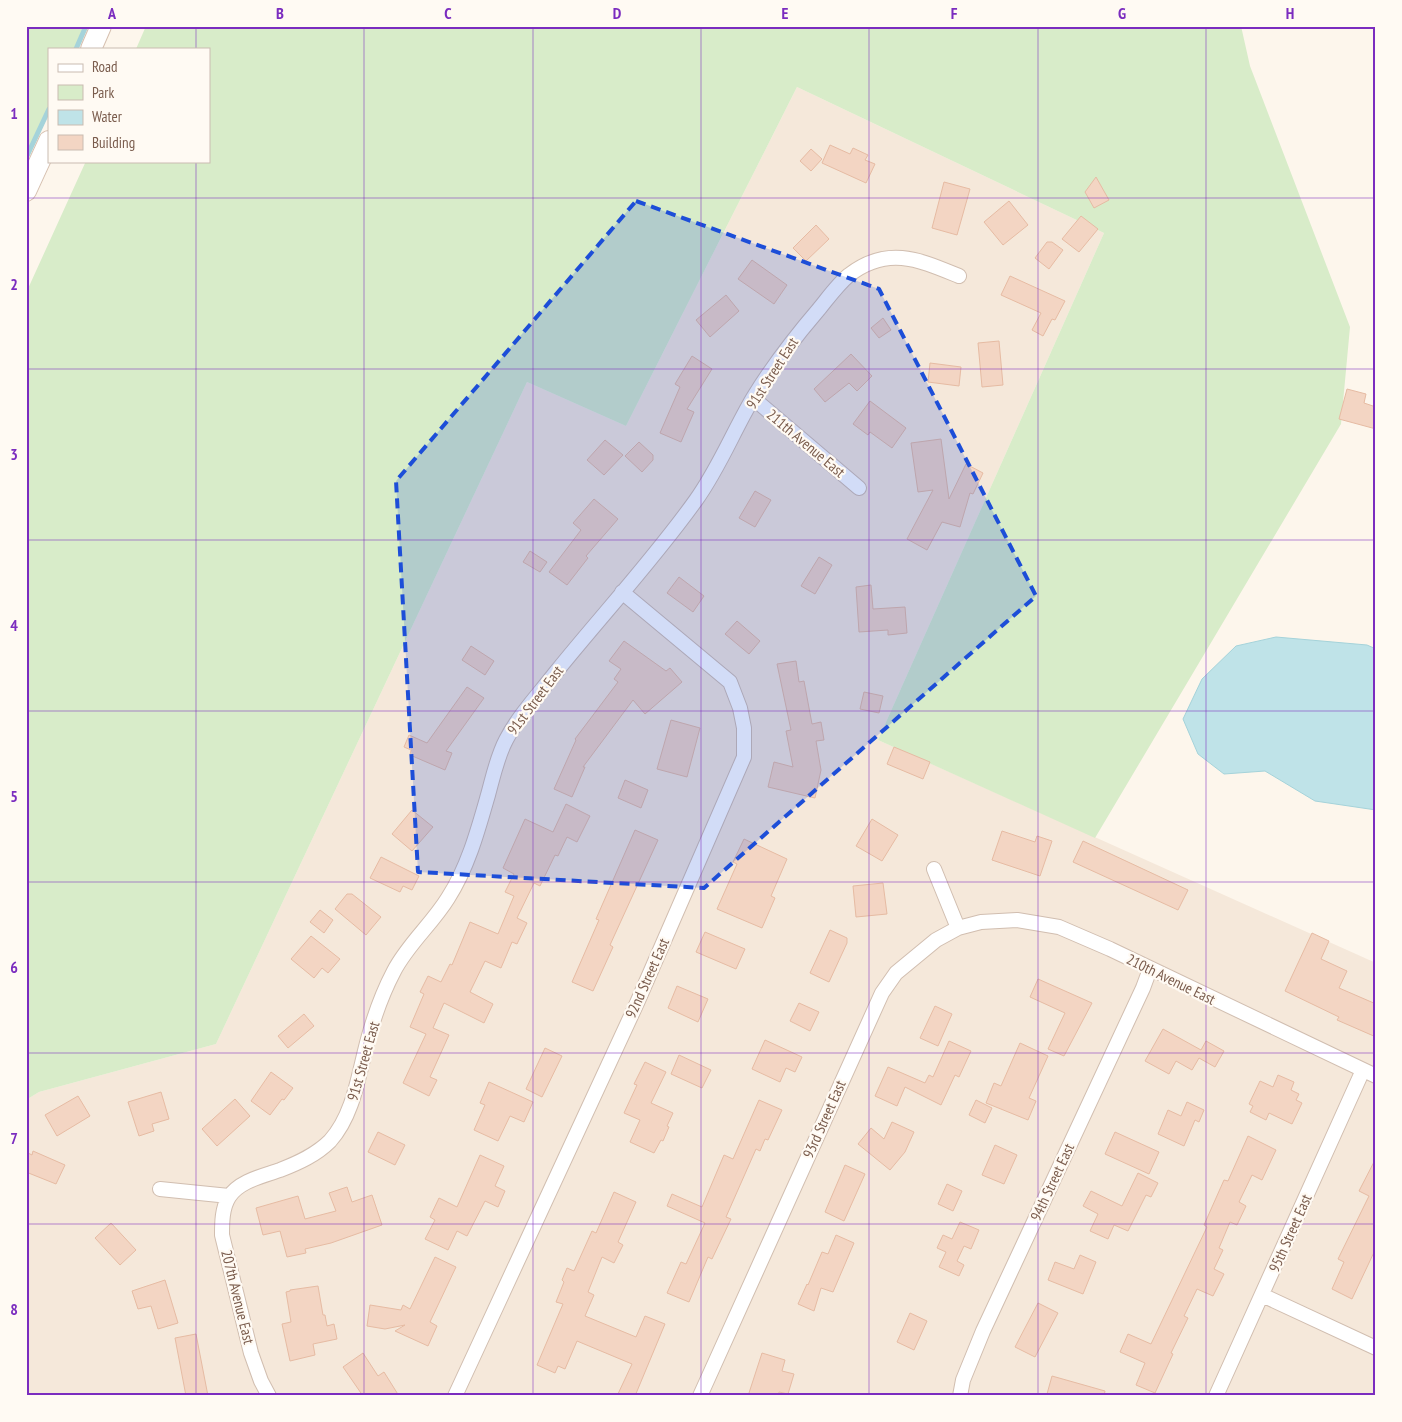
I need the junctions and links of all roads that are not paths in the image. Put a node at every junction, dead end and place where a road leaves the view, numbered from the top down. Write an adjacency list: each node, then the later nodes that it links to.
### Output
1 (101, 26): 2 (street)
2 (91, 48)
3 (48, 143): 4 (street)
4 (26, 191)
5 (959, 276): 6 (street, 91st Street East)
6 (753, 398): 7 (street, 211th Avenue East); 8 (street, 91st Street East)
7 (859, 488)
8 (622, 592): 14 (street, 91st Street East); 18 (street, 92nd Street East)
9 (934, 869): 10 (street)
10 (958, 928): 11 (street, 210th Avenue East); 19 (street, 93rd Street East)
11 (1150, 969): 12 (street, 210th Avenue East); 20 (street, 94th Street East)
12 (1370, 1073): 15 (street, 95th Street East)
13 (160, 1189): 14 (street)
14 (229, 1196): 17 (street, 207th Avenue East)
15 (1262, 1295): 16 (street); 21 (street, 95th Street East)
16 (1376, 1348)
17 (269, 1396)
18 (455, 1396)
19 (700, 1396)
20 (960, 1396)
21 (1216, 1396)

